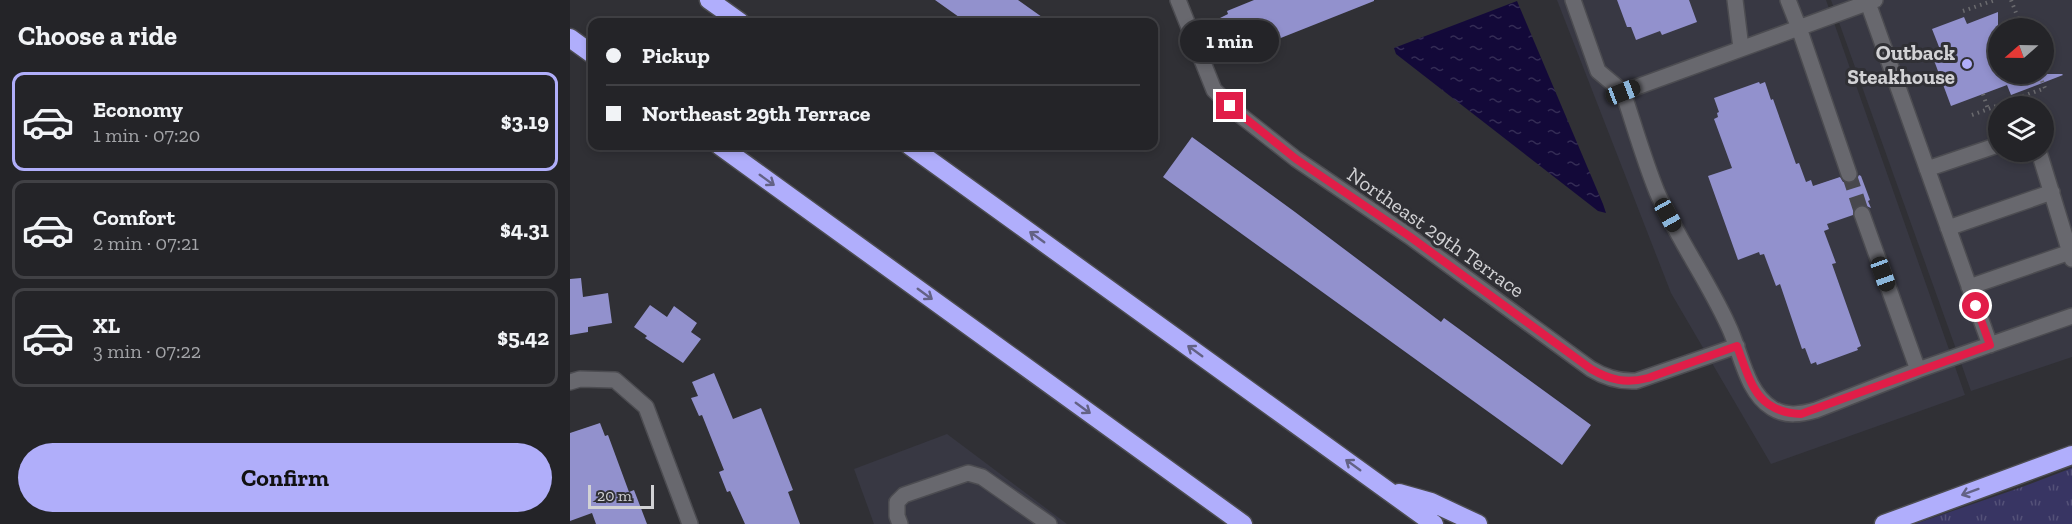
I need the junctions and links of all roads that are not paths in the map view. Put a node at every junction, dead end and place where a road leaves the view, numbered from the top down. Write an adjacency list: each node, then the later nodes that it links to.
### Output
1 (709, 0): 8 (highway)
2 (1178, 0): 27 (street, Northeast 29th Terrace)
3 (1573, 0): 13 (street)
4 (1735, 0): 11 (street)
5 (1788, 0): 9 (street)
6 (1871, 1): 7 (street); 18 (street)
7 (1848, 5): 9 (street)
8 (734, 18)
9 (1799, 28): 11 (street); 19 (street)
10 (570, 38): 12 (highway)
11 (1742, 48): 13 (street)
12 (588, 51)
13 (1623, 92): 27 (street)
14 (1988, 148): 18 (street)
15 (726, 150): 37 (highway, one-way to 37)
16 (916, 150): 33 (highway, one-way to 16)
17 (2042, 162): 20 (street)
18 (1927, 169): 22 (street)
19 (1849, 174)
20 (2052, 192): 22 (street); 23 (street)
21 (1862, 214): 28 (street)
22 (1948, 228): 24 (street)
23 (2071, 255): 24 (street)
24 (1969, 287): 26 (street)
25 (2072, 316): 26 (street)
26 (1990, 345): 28 (street)
27 (1737, 346): 28 (street)
28 (1918, 370)
29 (570, 382): 34 (street)
30 (2072, 448): 32 (highway)
31 (2072, 454): 32 (highway)
32 (2025, 472): 40 (highway, one-way to 40)
33 (1386, 489): 38 (highway); 39 (highway)
34 (690, 524)
35 (900, 524): 36 (street)
36 (1049, 524)
37 (1243, 524)
38 (1434, 524)
39 (1478, 524)
40 (1884, 524)

